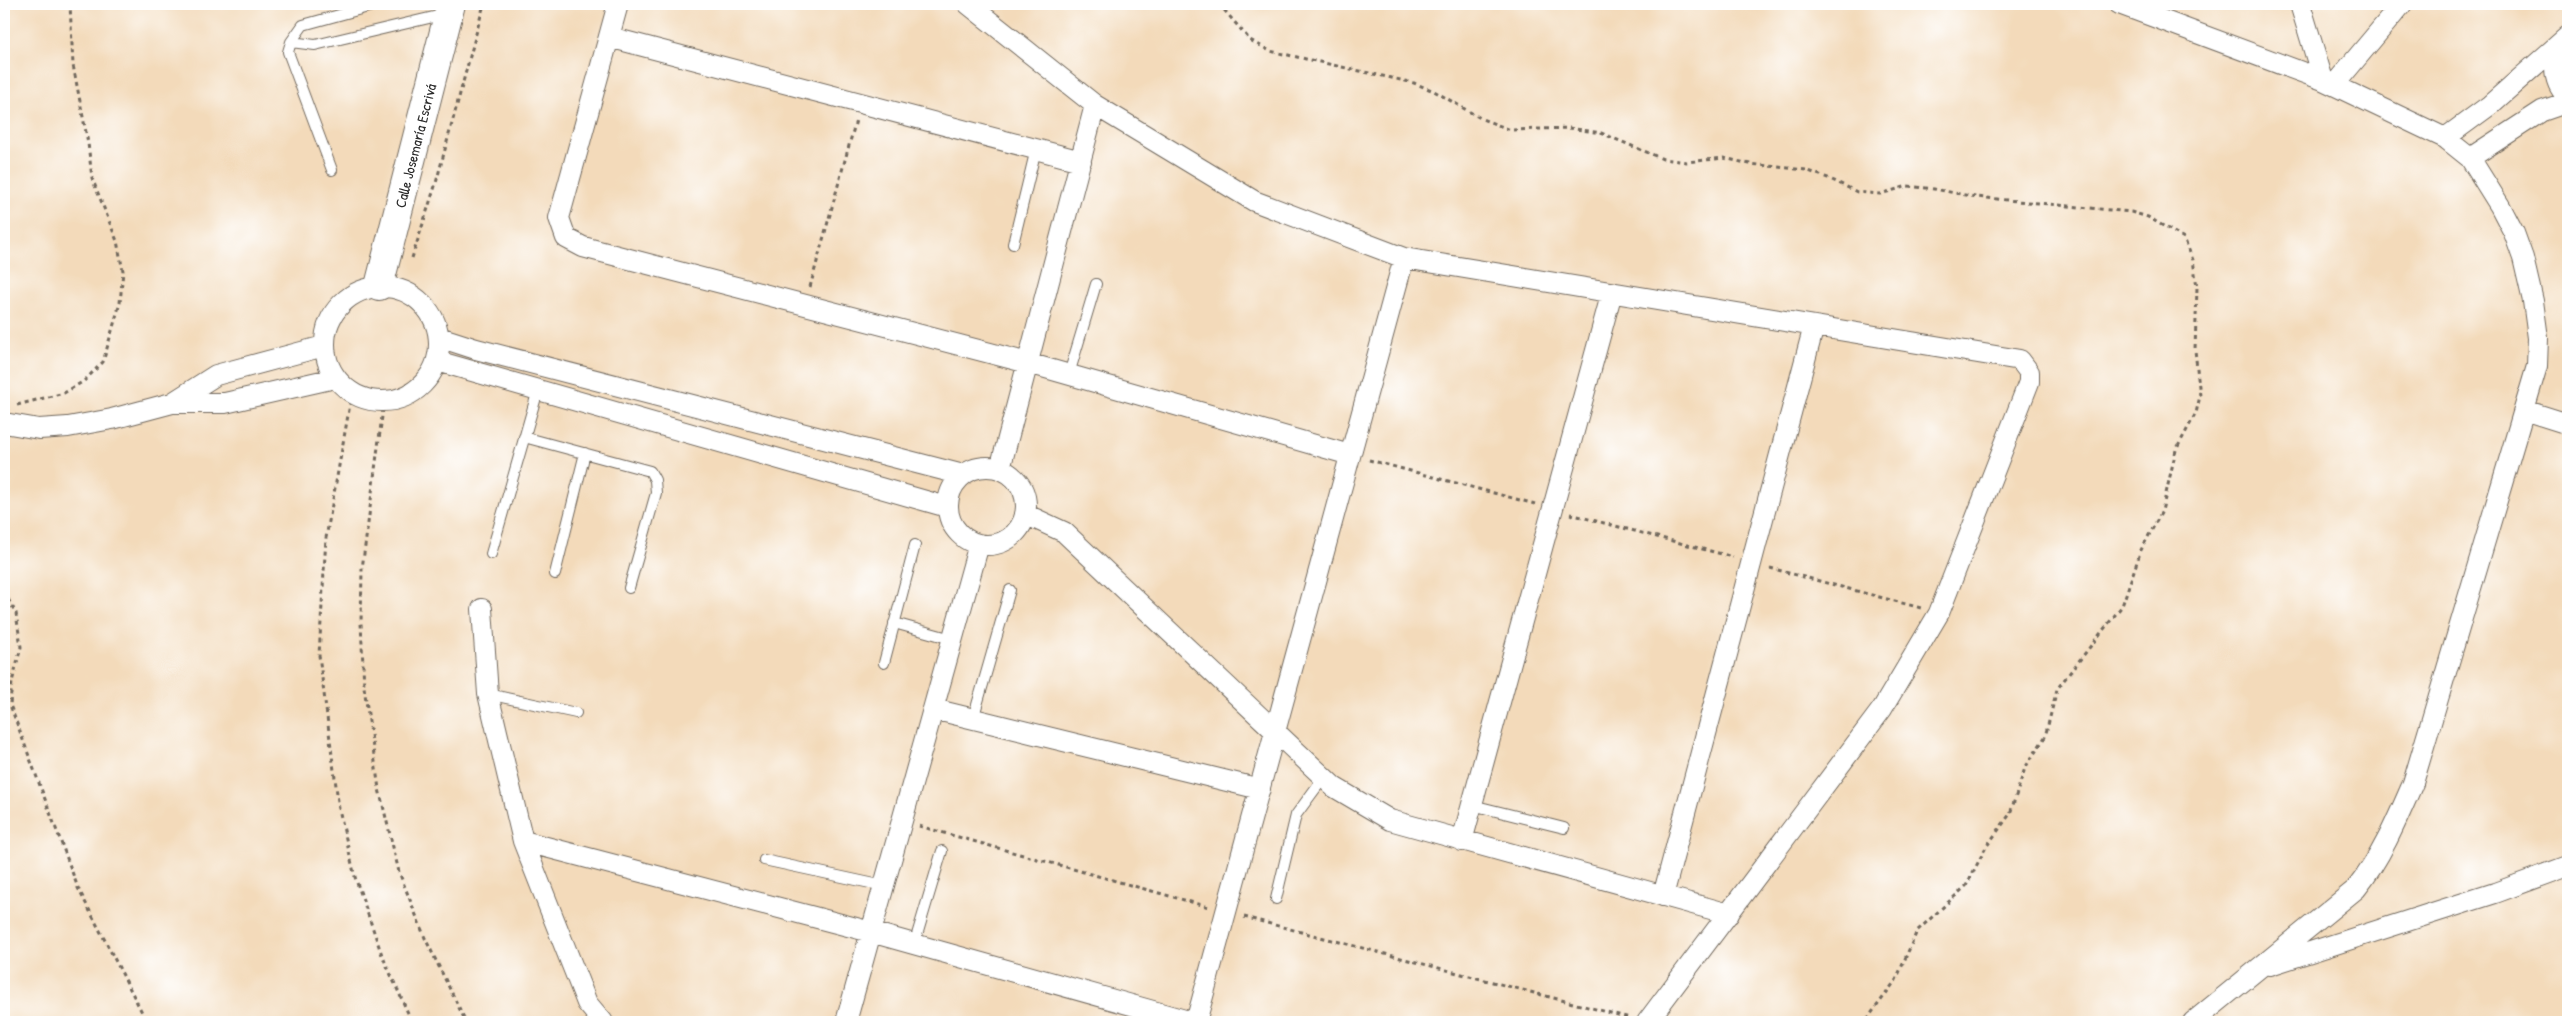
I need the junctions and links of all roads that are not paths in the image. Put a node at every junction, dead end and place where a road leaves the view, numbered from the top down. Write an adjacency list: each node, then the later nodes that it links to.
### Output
1 (379, 4): 10 (lane)
2 (618, 4): 8 (street)
3 (968, 4): 14 (street)
4 (2119, 4): 11 (street)
5 (2300, 4): 11 (street)
6 (2402, 4): 11 (street)
7 (450, 8): 10 (lane); 23 (street, Calle Josemaría Escrivá)
8 (609, 37): 16 (street); 29 (street)
9 (2565, 39): 12 (street); 15 (street)
10 (291, 42): 19 (lane)
11 (2329, 83): 15 (street)
12 (2568, 98)
13 (2568, 102): 17 (street)
14 (1095, 106): 18 (street); 21 (street)
15 (2445, 138): 17 (street)
16 (1036, 149): 18 (street); 20 (lane)
17 (2470, 158): 35 (street)
18 (1082, 161): 29 (street)
19 (332, 170)
20 (1014, 244)
21 (1404, 258): 24 (street); 41 (street)
22 (1096, 284): 30 (lane)
23 (390, 288): 26 (street); 27 (street)
24 (1612, 292): 25 (street); 63 (street)
25 (1814, 326): 71 (street); 73 (street)
26 (439, 337): 28 (street); 32 (street)
27 (324, 346): 31 (street); 34 (street)
28 (437, 361): 31 (street); 33 (street)
29 (1028, 362): 30 (street); 42 (street)
30 (1069, 374): 41 (street)
31 (335, 378): 34 (street)
32 (626, 388): 36 (street); 43 (street)
33 (538, 390): 36 (street); 39 (lane)
34 (172, 403): 37 (street)
35 (2524, 410): 38 (street); 76 (street)
36 (619, 413): 44 (street)
37 (8, 414)
38 (2568, 424)
39 (524, 437): 40 (lane); 48 (lane)
40 (584, 453): 49 (lane); 50 (lane)
41 (1350, 455): 60 (street)
42 (1000, 469): 43 (street); 45 (street)
43 (963, 474): 44 (street)
44 (948, 507): 46 (street)
45 (1025, 514): 46 (street); 60 (street)
46 (979, 544): 54 (street)
47 (915, 545): 53 (lane)
48 (491, 554)
49 (555, 574)
50 (629, 588)
51 (1010, 590): 59 (lane)
52 (482, 609): 56 (street)
53 (894, 623): 54 (lane); 55 (lane)
54 (952, 639): 57 (street)
55 (884, 664)
56 (488, 694): 58 (lane); 66 (street)
57 (933, 709): 59 (street); 70 (street)
58 (576, 712)
59 (972, 719): 62 (street)
60 (1275, 731): 61 (street); 62 (street)
61 (1324, 777): 65 (street); 72 (lane)
62 (1260, 789): 81 (street)
63 (1472, 805): 64 (lane); 65 (street)
64 (1564, 828)
65 (1462, 841): 71 (street)
66 (523, 842): 74 (street); 78 (street)
67 (942, 851): 75 (lane)
68 (764, 860): 70 (lane)
69 (2568, 866): 76 (street)
70 (884, 886): 74 (street)
71 (1664, 896): 73 (street)
72 (1276, 899)
73 (1729, 914): 77 (street)
74 (871, 932): 75 (street); 79 (street)
75 (914, 945): 80 (street)
76 (2258, 968): 82 (street)
77 (1642, 1021)
78 (603, 1022)
79 (846, 1022)
80 (1192, 1022)
81 (1196, 1022)
82 (2193, 1022)

